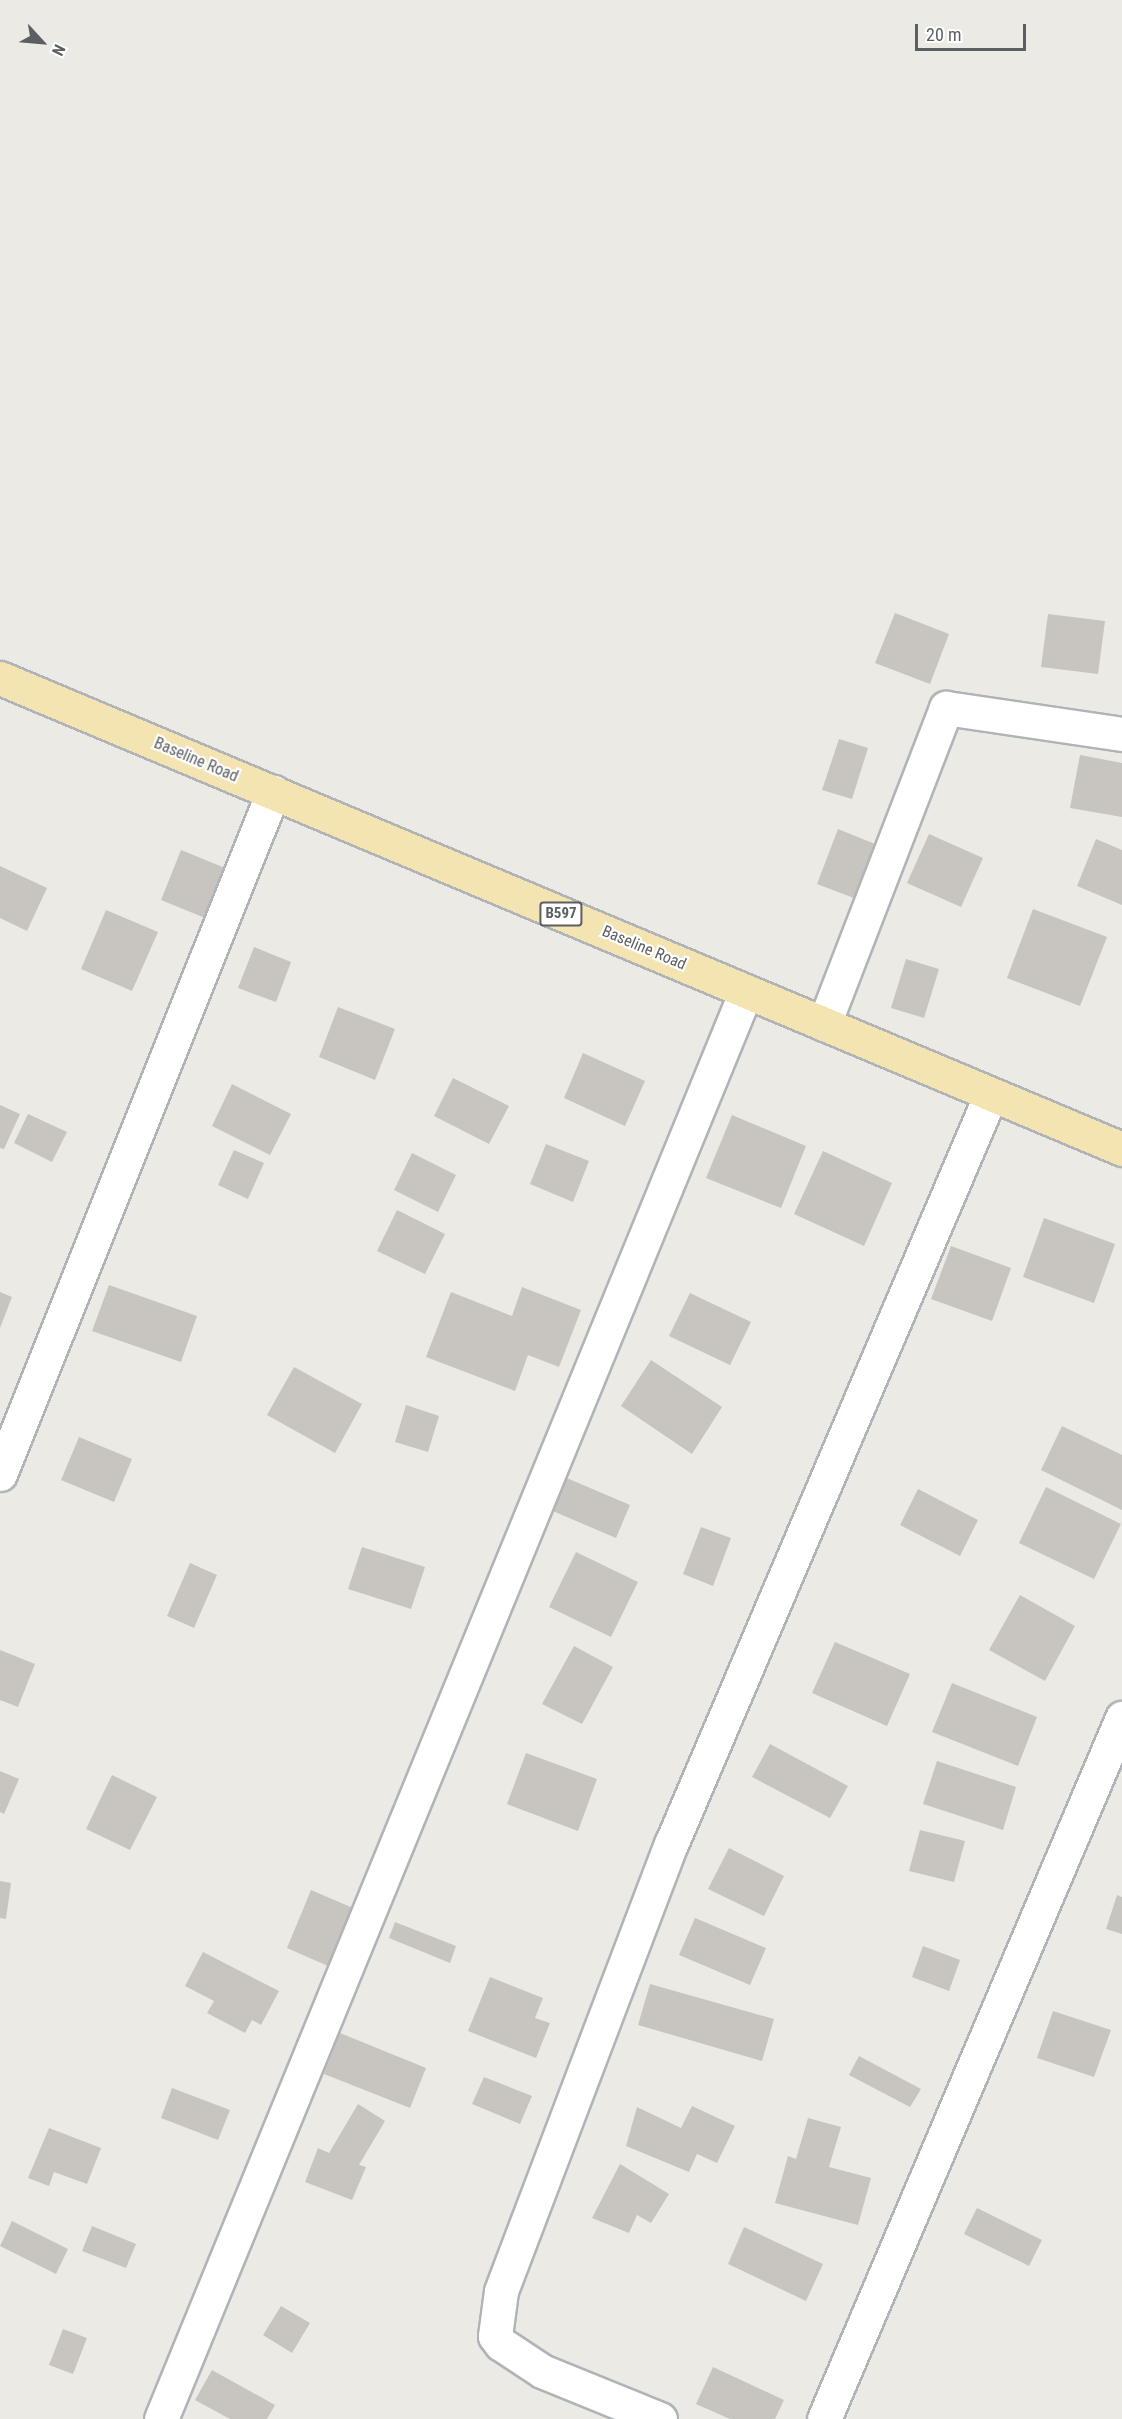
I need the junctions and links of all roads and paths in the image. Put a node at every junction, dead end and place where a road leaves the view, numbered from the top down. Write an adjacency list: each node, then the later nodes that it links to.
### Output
1 (0, 678): 3 (main road, Baseline Road / B597)
2 (1122, 734): 5 (street)
3 (273, 792): 4 (main road, Baseline Road / B597); 8 (street)
4 (746, 991): 5 (main road, Baseline Road / B597); 10 (street)
5 (824, 1024): 6 (main road, Baseline Road / B597)
6 (991, 1094): 7 (main road, Baseline Road / B597); 11 (street)
7 (1122, 1149)
8 (0, 1474)
9 (1122, 1718): 12 (street)
10 (161, 2419)
11 (660, 2419)
12 (824, 2419)

